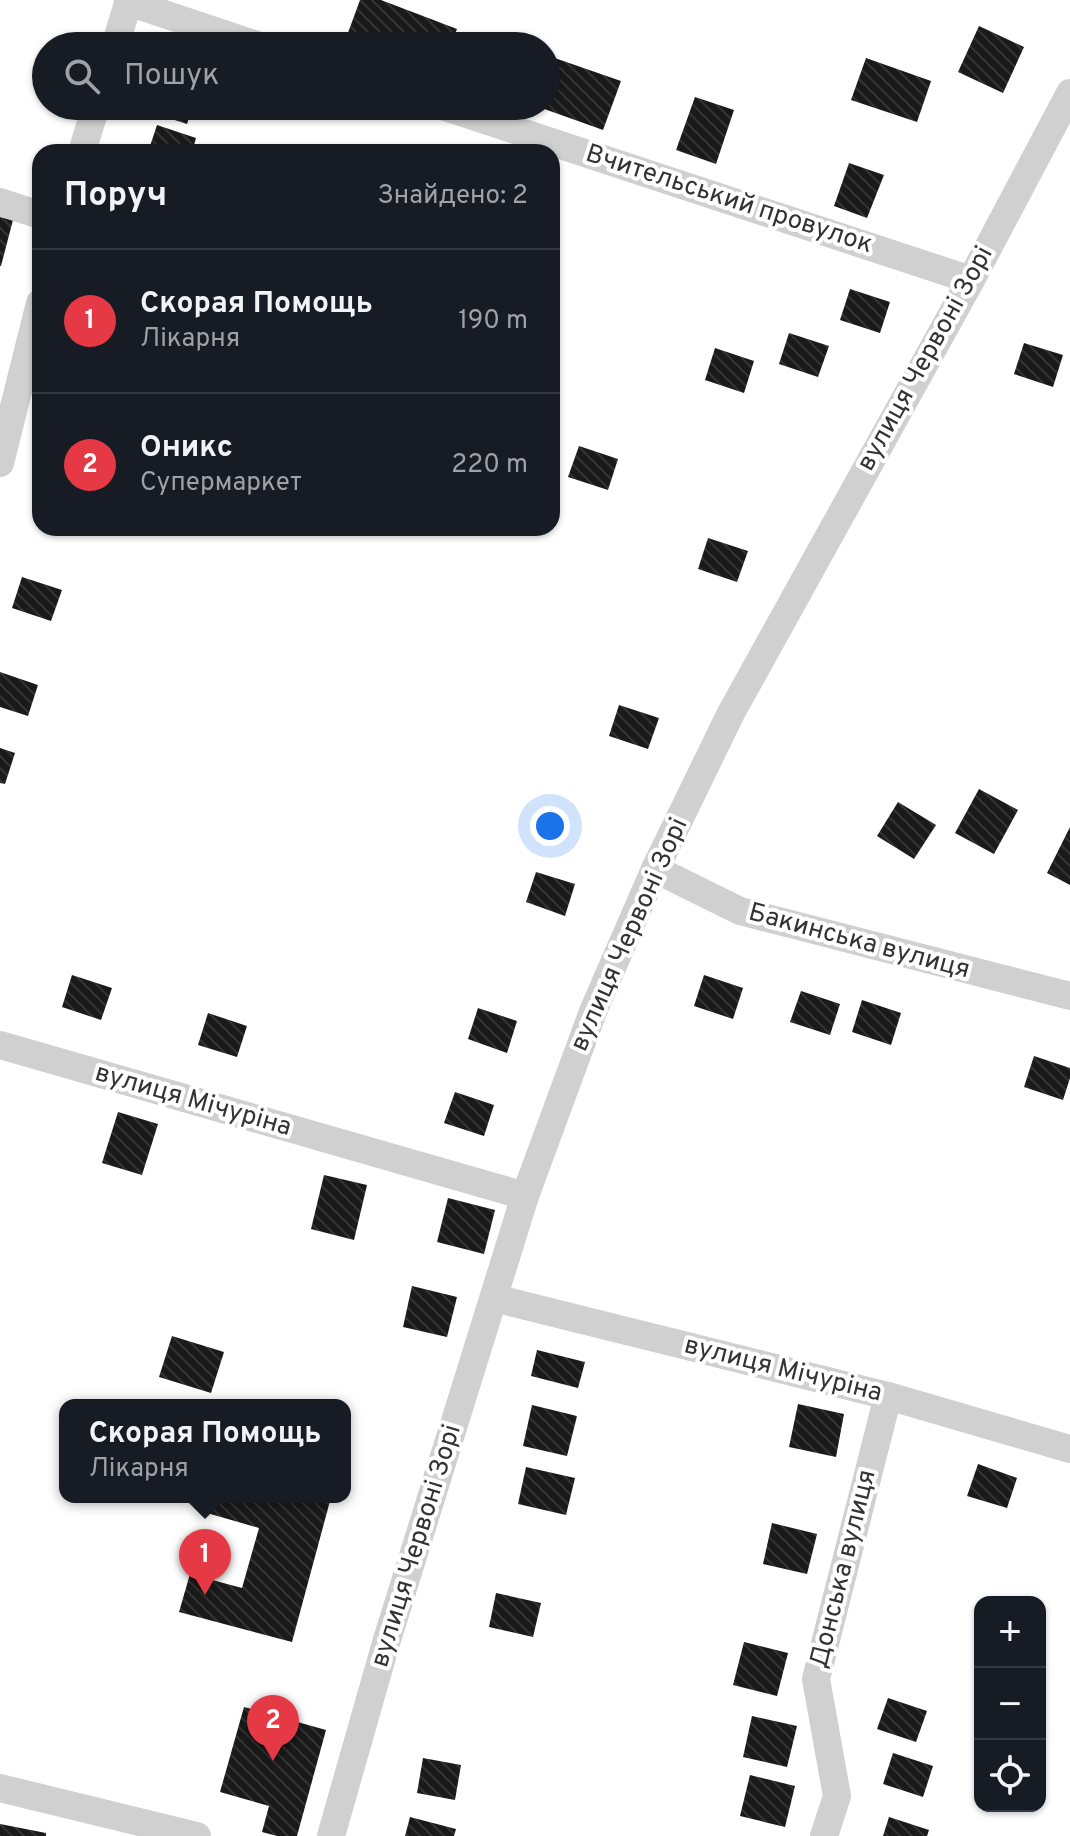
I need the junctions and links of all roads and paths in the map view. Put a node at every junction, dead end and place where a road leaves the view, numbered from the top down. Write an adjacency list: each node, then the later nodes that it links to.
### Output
1 (128, 1): 2 (street); 3 (street)
2 (119, 32)
3 (219, 32)
4 (1070, 93): 12 (street, вулиця Червоні Зорі)
5 (92, 120): 7 (street)
6 (485, 120): 8 (street, Вчительський провулок)
7 (84, 144)
8 (558, 144)
9 (560, 145): 12 (street, Вчительський провулок)
10 (0, 202): 11 (street)
11 (32, 212)
12 (971, 280): 15 (street, вулиця Червоні Зорі)
13 (32, 335): 14 (street)
14 (0, 463)
15 (655, 869): 16 (street, Бакинська вулиця); 18 (street, вулиця Червоні Зорі)
16 (1070, 996)
17 (0, 1045): 18 (street, вулиця Мічуріна)
18 (525, 1196): 19 (street, вулиця Червоні Зорі)
19 (494, 1298): 20 (street, вулиця Мічуріна); 24 (street, вулиця Червоні Зорі)
20 (888, 1396): 21 (street, вулиця Мічуріна); 25 (street, Донська вулиця)
21 (1070, 1449)
22 (0, 1788): 23 (street)
23 (197, 1836)
24 (331, 1836)
25 (824, 1836)

